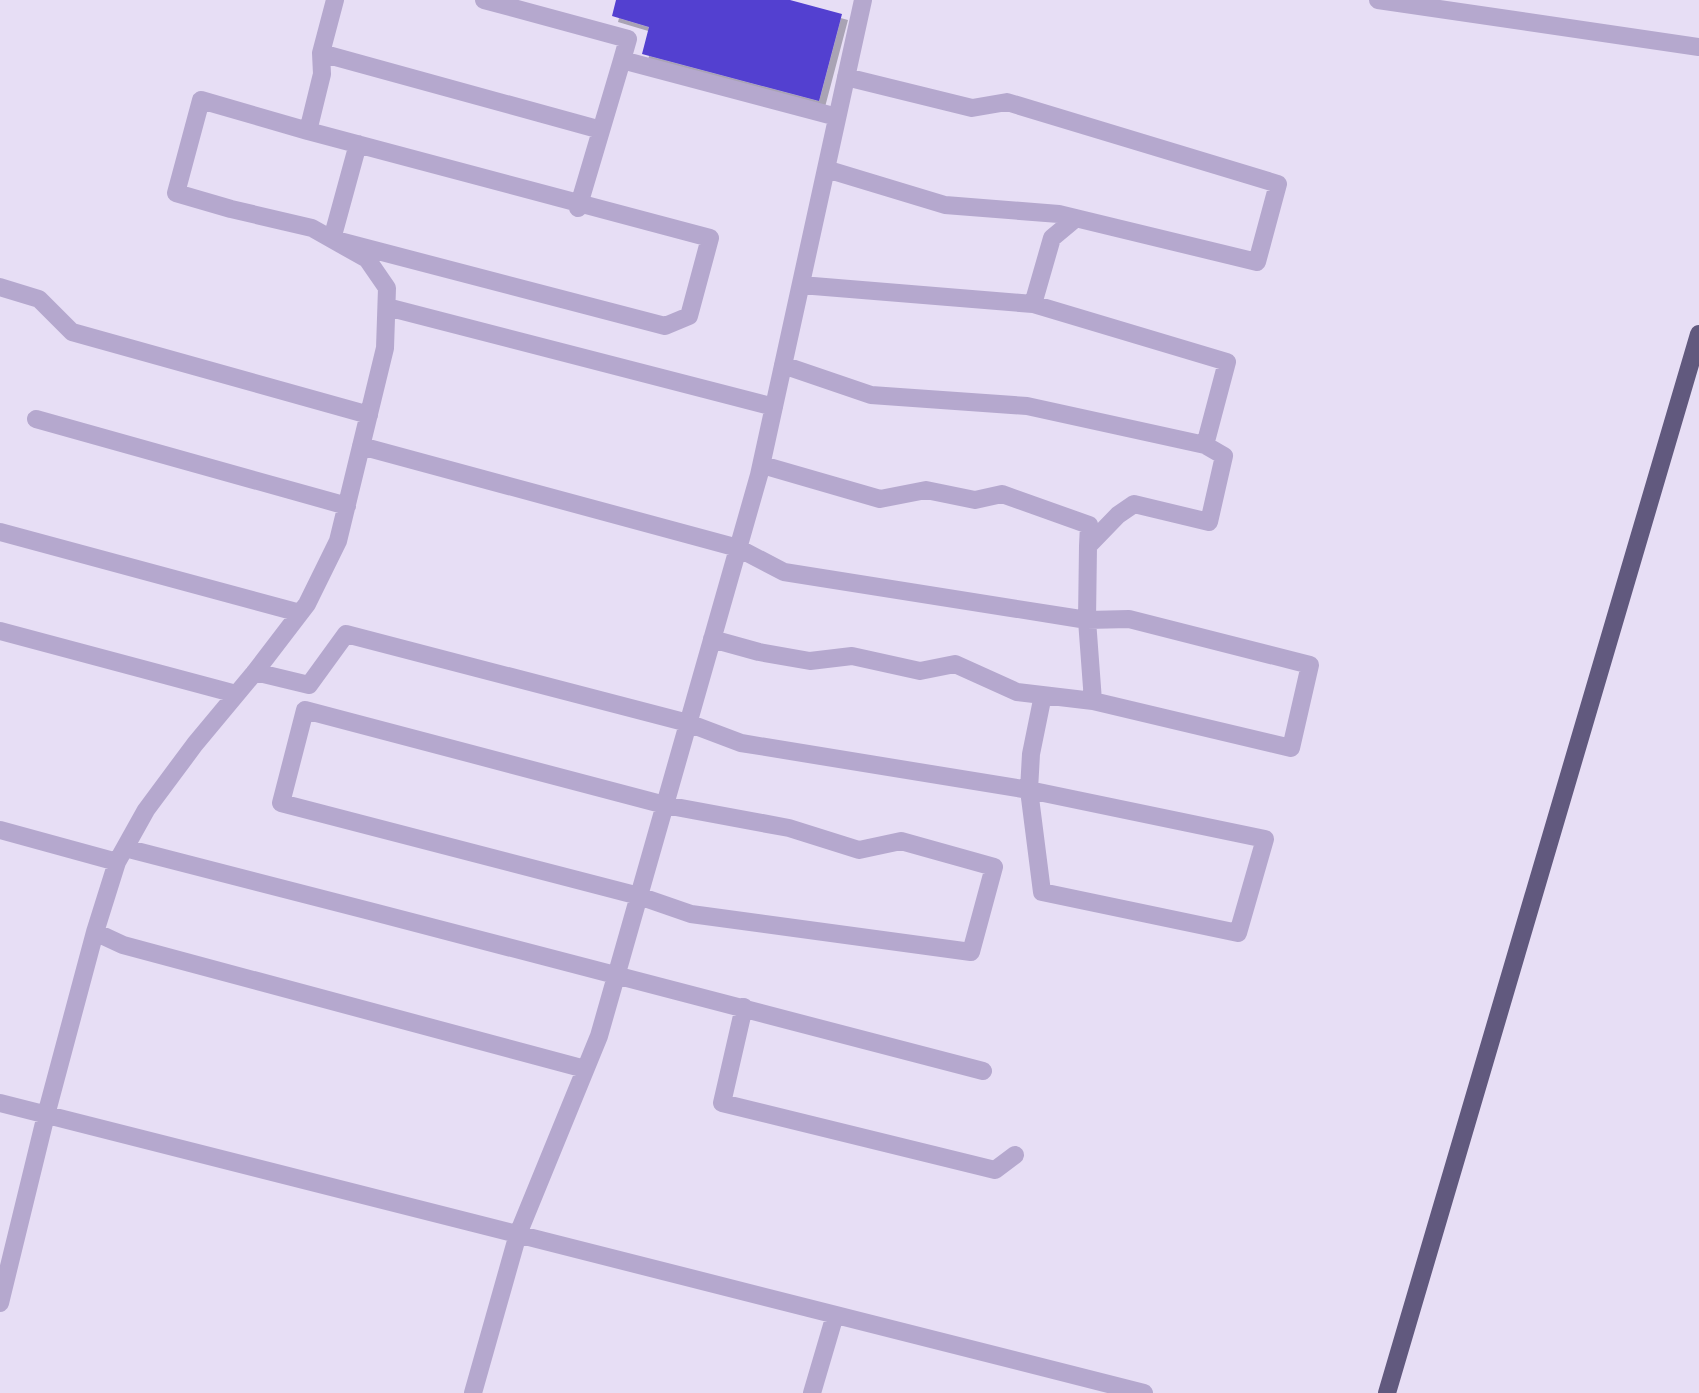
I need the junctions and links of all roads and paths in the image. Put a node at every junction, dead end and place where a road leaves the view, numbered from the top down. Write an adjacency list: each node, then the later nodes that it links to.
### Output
1 (335, 0): 6 (street)
2 (484, 0): 7 (street)
3 (863, 0): 8 (street)
4 (1378, 0): 5 (street)
5 (1699, 47)
6 (321, 53): 10 (street); 11 (street)
7 (622, 60): 9 (street); 10 (street)
8 (846, 77): 9 (street); 15 (street)
9 (837, 117): 13 (street)
10 (601, 130): 14 (street)
11 (308, 131): 12 (street); 16 (street)
12 (358, 144): 14 (street); 16 (street)
13 (826, 169): 15 (street); 17 (street)
14 (578, 205): 16 (street)
15 (1076, 218): 19 (street)
16 (332, 239): 20 (street)
17 (801, 285): 19 (street); 22 (street)
18 (0, 286): 24 (street)
19 (1033, 304): 26 (street)
20 (387, 307): 23 (street); 24 (street)
21 (1699, 334): 63 (main road)
22 (783, 365): 23 (street); 26 (street)
23 (774, 407): 28 (street)
24 (369, 415): 27 (street)
25 (36, 419): 29 (street)
26 (1205, 445): 31 (street)
27 (361, 446): 29 (street); 32 (street)
28 (762, 465): 31 (street); 32 (street)
29 (347, 506): 33 (street)
30 (0, 532): 33 (street)
31 (1088, 546): 34 (street)
32 (738, 548): 34 (street); 36 (street)
33 (300, 613): 37 (street)
34 (1087, 620): 41 (street); 41 (street)
35 (0, 631): 39 (street)
36 (712, 639): 40 (street); 43 (street)
37 (255, 672): 38 (street); 39 (street)
38 (309, 685): 42 (street); 43 (street)
39 (236, 694): 47 (street)
40 (1043, 695): 41 (street); 44 (street)
41 (1094, 701)
42 (305, 710): 45 (street); 48 (street)
43 (688, 723): 44 (street); 45 (street)
44 (1029, 790): 44 (street)
45 (665, 805): 48 (street); 48 (street)
46 (0, 830): 47 (street)
47 (121, 855): 49 (street); 50 (street)
48 (639, 896): 50 (street)
49 (95, 932): 52 (street); 55 (street)
50 (617, 975): 51 (street); 52 (street)
51 (744, 1007): 53 (street); 56 (street)
52 (585, 1069): 57 (street)
53 (983, 1071)
54 (0, 1103): 55 (street)
55 (46, 1115): 57 (street); 58 (street)
56 (1015, 1155)
57 (518, 1234): 59 (street); 60 (street)
58 (0, 1303)
59 (835, 1315): 61 (street); 62 (street)
60 (473, 1393)
61 (812, 1393)
62 (1144, 1393)
63 (1387, 1393)

